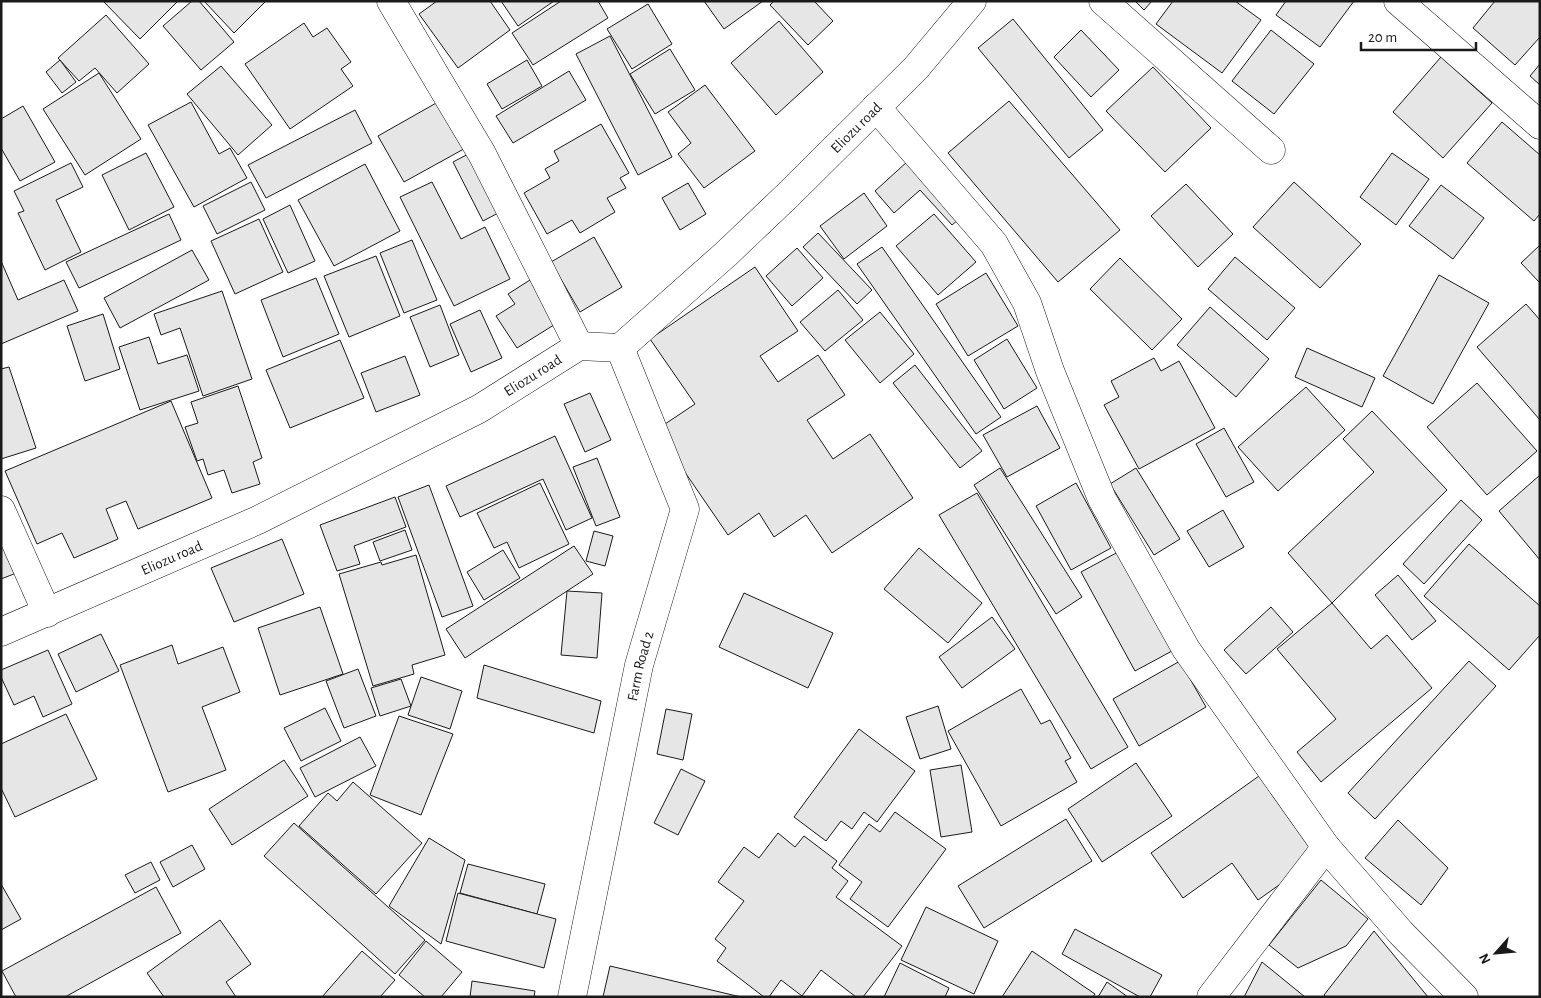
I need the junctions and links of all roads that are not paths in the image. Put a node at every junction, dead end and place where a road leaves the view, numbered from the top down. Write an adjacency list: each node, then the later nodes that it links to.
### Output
1 (391, 1): 8 (street)
2 (1103, 1): 7 (street)
3 (1398, 1): 6 (street)
4 (969, 2): 5 (street, Eliozu road)
5 (876, 107): 9 (street, Eliozu road); 13 (street)
6 (1540, 125)
7 (1271, 150)
8 (579, 346): 9 (street); 11 (street, Eliozu road)
9 (620, 348): 14 (street, Farm Road 2)
10 (1, 510): 11 (street)
11 (47, 613): 12 (street, Eliozu road)
12 (1, 632)
13 (1326, 847): 15 (street); 16 (street)
14 (572, 997)
15 (1211, 997)
16 (1464, 997)

